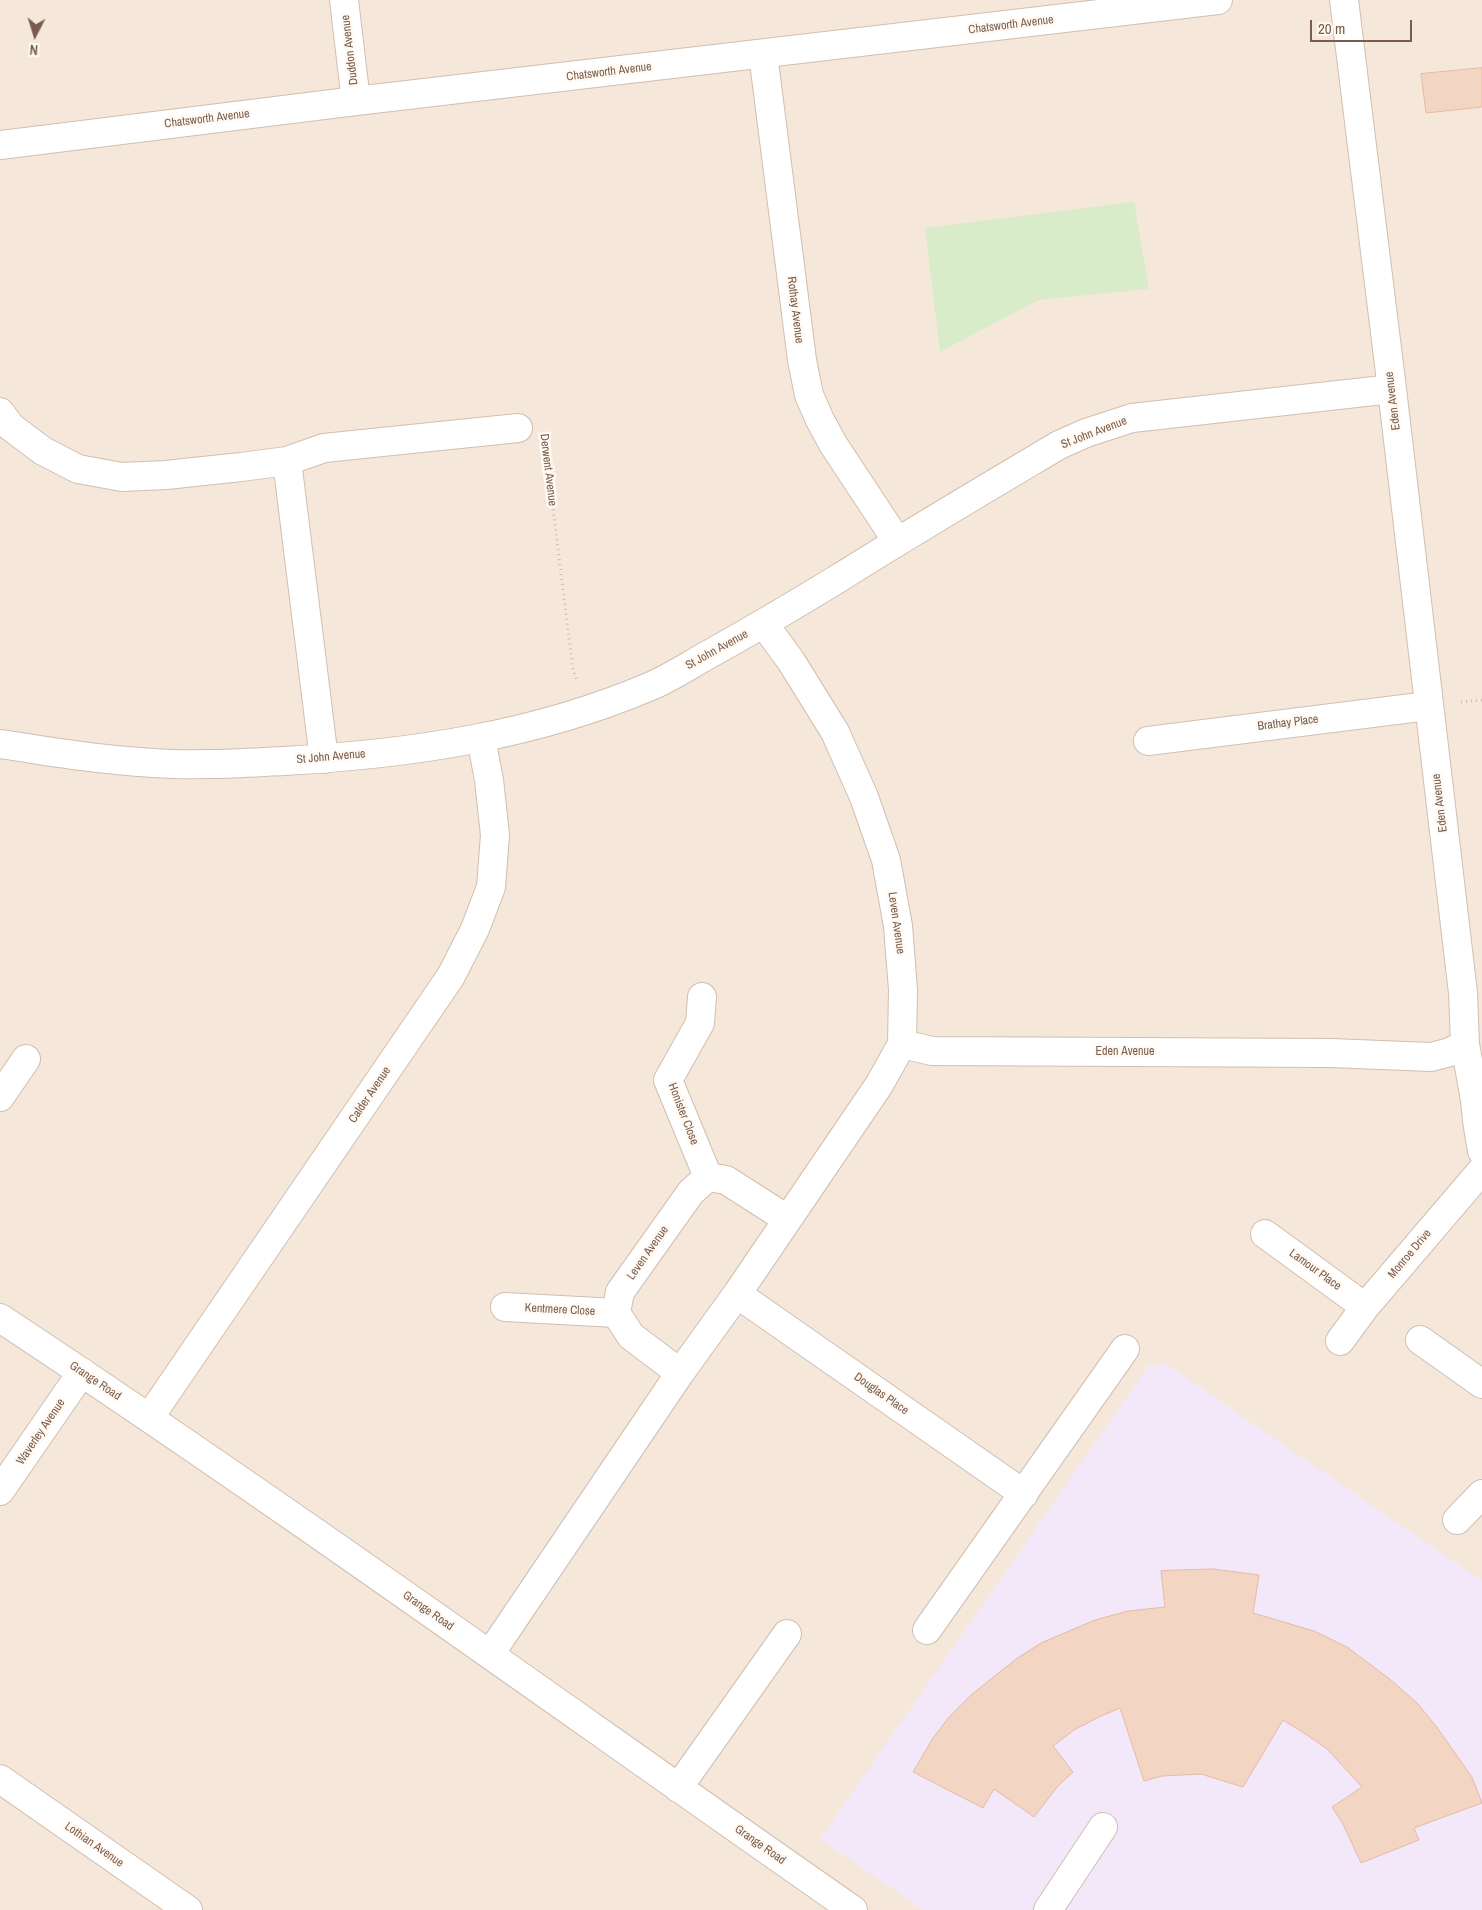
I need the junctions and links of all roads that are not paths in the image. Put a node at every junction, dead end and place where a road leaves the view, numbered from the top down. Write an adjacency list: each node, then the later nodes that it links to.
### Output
1 (344, 0): 6 (street, Duddon Avenue)
2 (1218, 0): 4 (street, Chatsworth Avenue)
3 (1344, 0): 8 (street, Eden Avenue)
4 (1137, 5): 5 (street, Chatsworth Avenue)
5 (763, 54): 6 (street, Chatsworth Avenue); 12 (street, Rothay Avenue)
6 (356, 101): 7 (street, Chatsworth Avenue)
7 (0, 145)
8 (1392, 389): 12 (street, St John Avenue); 14 (street, Eden Avenue)
9 (0, 412): 11 (street)
10 (518, 428): 11 (street)
11 (287, 461): 18 (street)
12 (897, 541): 13 (street, St John Avenue)
13 (764, 624): 15 (street, St John Avenue); 20 (street, Leven Avenue)
14 (1428, 706): 16 (street, Brathay Place); 21 (street, Eden Avenue)
15 (481, 738): 18 (street, St John Avenue); 40 (street, Calder Avenue)
16 (1148, 740)
17 (0, 744): 18 (street, St John Avenue)
18 (324, 759)
19 (702, 997): 26 (street, Honister Close)
20 (902, 1044): 21 (street, Eden Avenue); 27 (street, Leven Avenue)
21 (1465, 1044): 24 (street)
22 (26, 1059): 23 (street)
23 (0, 1097)
24 (1482, 1151)
25 (1482, 1170): 31 (street, Monroe Drive)
26 (708, 1177): 27 (street); 32 (street, Leven Avenue)
27 (787, 1219): 29 (street, Leven Avenue)
28 (1266, 1234): 31 (street, Lamour Place)
29 (737, 1294): 38 (street, Leven Avenue); 42 (street, Douglas Place)
30 (505, 1307): 32 (street, Kentmere Close)
31 (1365, 1307): 35 (street, Monroe Drive)
32 (616, 1313): 38 (street)
33 (0, 1318): 37 (street, Grange Road)
34 (1420, 1340): 39 (street)
35 (1340, 1341)
36 (1125, 1349): 42 (street)
37 (82, 1372): 40 (street, Grange Road); 41 (street, Waverley Avenue)
38 (680, 1373): 47 (street, Leven Avenue)
39 (1482, 1384)
40 (149, 1418): 47 (street, Grange Road)
41 (0, 1491)
42 (1024, 1494): 45 (street)
43 (1482, 1494): 44 (street)
44 (1457, 1520)
45 (927, 1630)
46 (787, 1634): 49 (street)
47 (490, 1654): 49 (street, Grange Road)
48 (0, 1779): 51 (street, Lothian Avenue)
49 (678, 1788): 52 (street, Grange Road)
50 (1103, 1827): 53 (street)
51 (188, 1910)
52 (853, 1910)
53 (1048, 1910)

